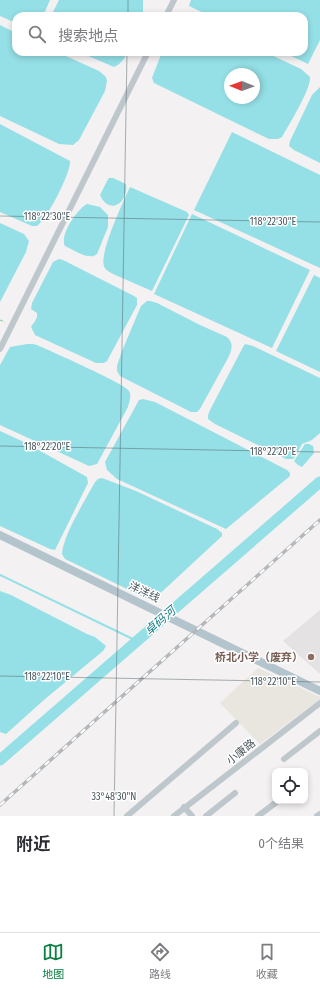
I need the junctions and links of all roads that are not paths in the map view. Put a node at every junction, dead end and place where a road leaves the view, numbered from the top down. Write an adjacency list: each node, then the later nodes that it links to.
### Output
1 (174, 0): 2 (street)
2 (168, 12)
3 (146, 56): 4 (street)
4 (0, 348)
5 (0, 535): 6 (main road, 洋洋线)
6 (320, 691)
7 (320, 703): 13 (street, 小康路)
8 (236, 723): 15 (street)
9 (320, 731): 10 (street)
10 (284, 759)
11 (235, 793): 18 (street)
12 (274, 804): 19 (street)
13 (184, 807): 16 (street, 小康路); 17 (street)
14 (320, 814): 20 (street)
15 (127, 816)
16 (174, 816)
17 (192, 816)
18 (206, 816)
19 (258, 816)
20 (317, 816)

